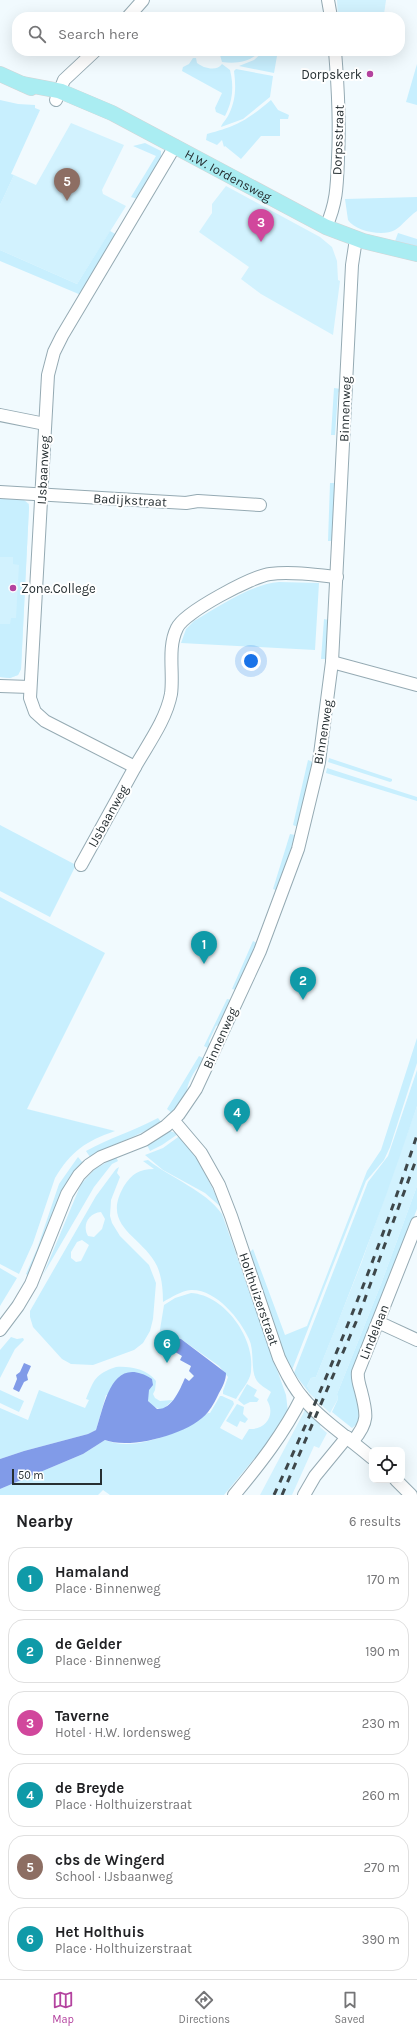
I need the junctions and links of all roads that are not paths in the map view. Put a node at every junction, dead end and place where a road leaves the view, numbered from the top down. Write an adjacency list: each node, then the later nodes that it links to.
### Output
1 (143, 0): 3 (street)
2 (328, 0): 4 (street)
3 (132, 12)
4 (330, 12)
5 (89, 56): 8 (street)
6 (336, 56): 10 (street, Dorpsstraat)
7 (0, 74): 8 (main road, H.W. Iordensweg)
8 (58, 96): 9 (main road, H.W. Iordensweg)
9 (175, 146): 10 (main road, H.W. Iordensweg); 14 (street, IJsbaanweg)
10 (326, 227): 11 (main road, H.W. Iordensweg)
11 (356, 239): 12 (main road, H.W. Iordensweg); 18 (street, Binnenweg)
12 (417, 254)
13 (0, 415): 14 (street)
14 (45, 424): 16 (street, IJsbaanweg)
15 (0, 492): 16 (street, Badijkstraat)
16 (42, 494): 17 (street, Badijkstraat); 22 (street, IJsbaanweg)
17 (260, 505)
18 (337, 577): 19 (street, Binnenweg); 23 (street, IJsbaanweg)
19 (332, 662): 20 (street); 25 (street, Binnenweg)
20 (417, 685)
21 (0, 686): 22 (street)
22 (30, 688): 23 (street, IJsbaanweg)
23 (135, 767): 24 (street, IJsbaanweg)
24 (81, 865)
25 (173, 1120): 28 (street, Binnenweg); 30 (street, Holthuizerstraat)
26 (417, 1223): 27 (street, Lindelaan)
27 (378, 1322): 29 (street); 31 (street, Lindelaan)
28 (0, 1330)
29 (417, 1340)
30 (302, 1397): 31 (street, Holthuizerstraat); 34 (street)
31 (350, 1439): 32 (street, Holthuizerstraat); 35 (street, Lindelaan)
32 (369, 1455)
33 (399, 1483): 36 (street)
34 (234, 1495)
35 (304, 1495)
36 (411, 1495)

